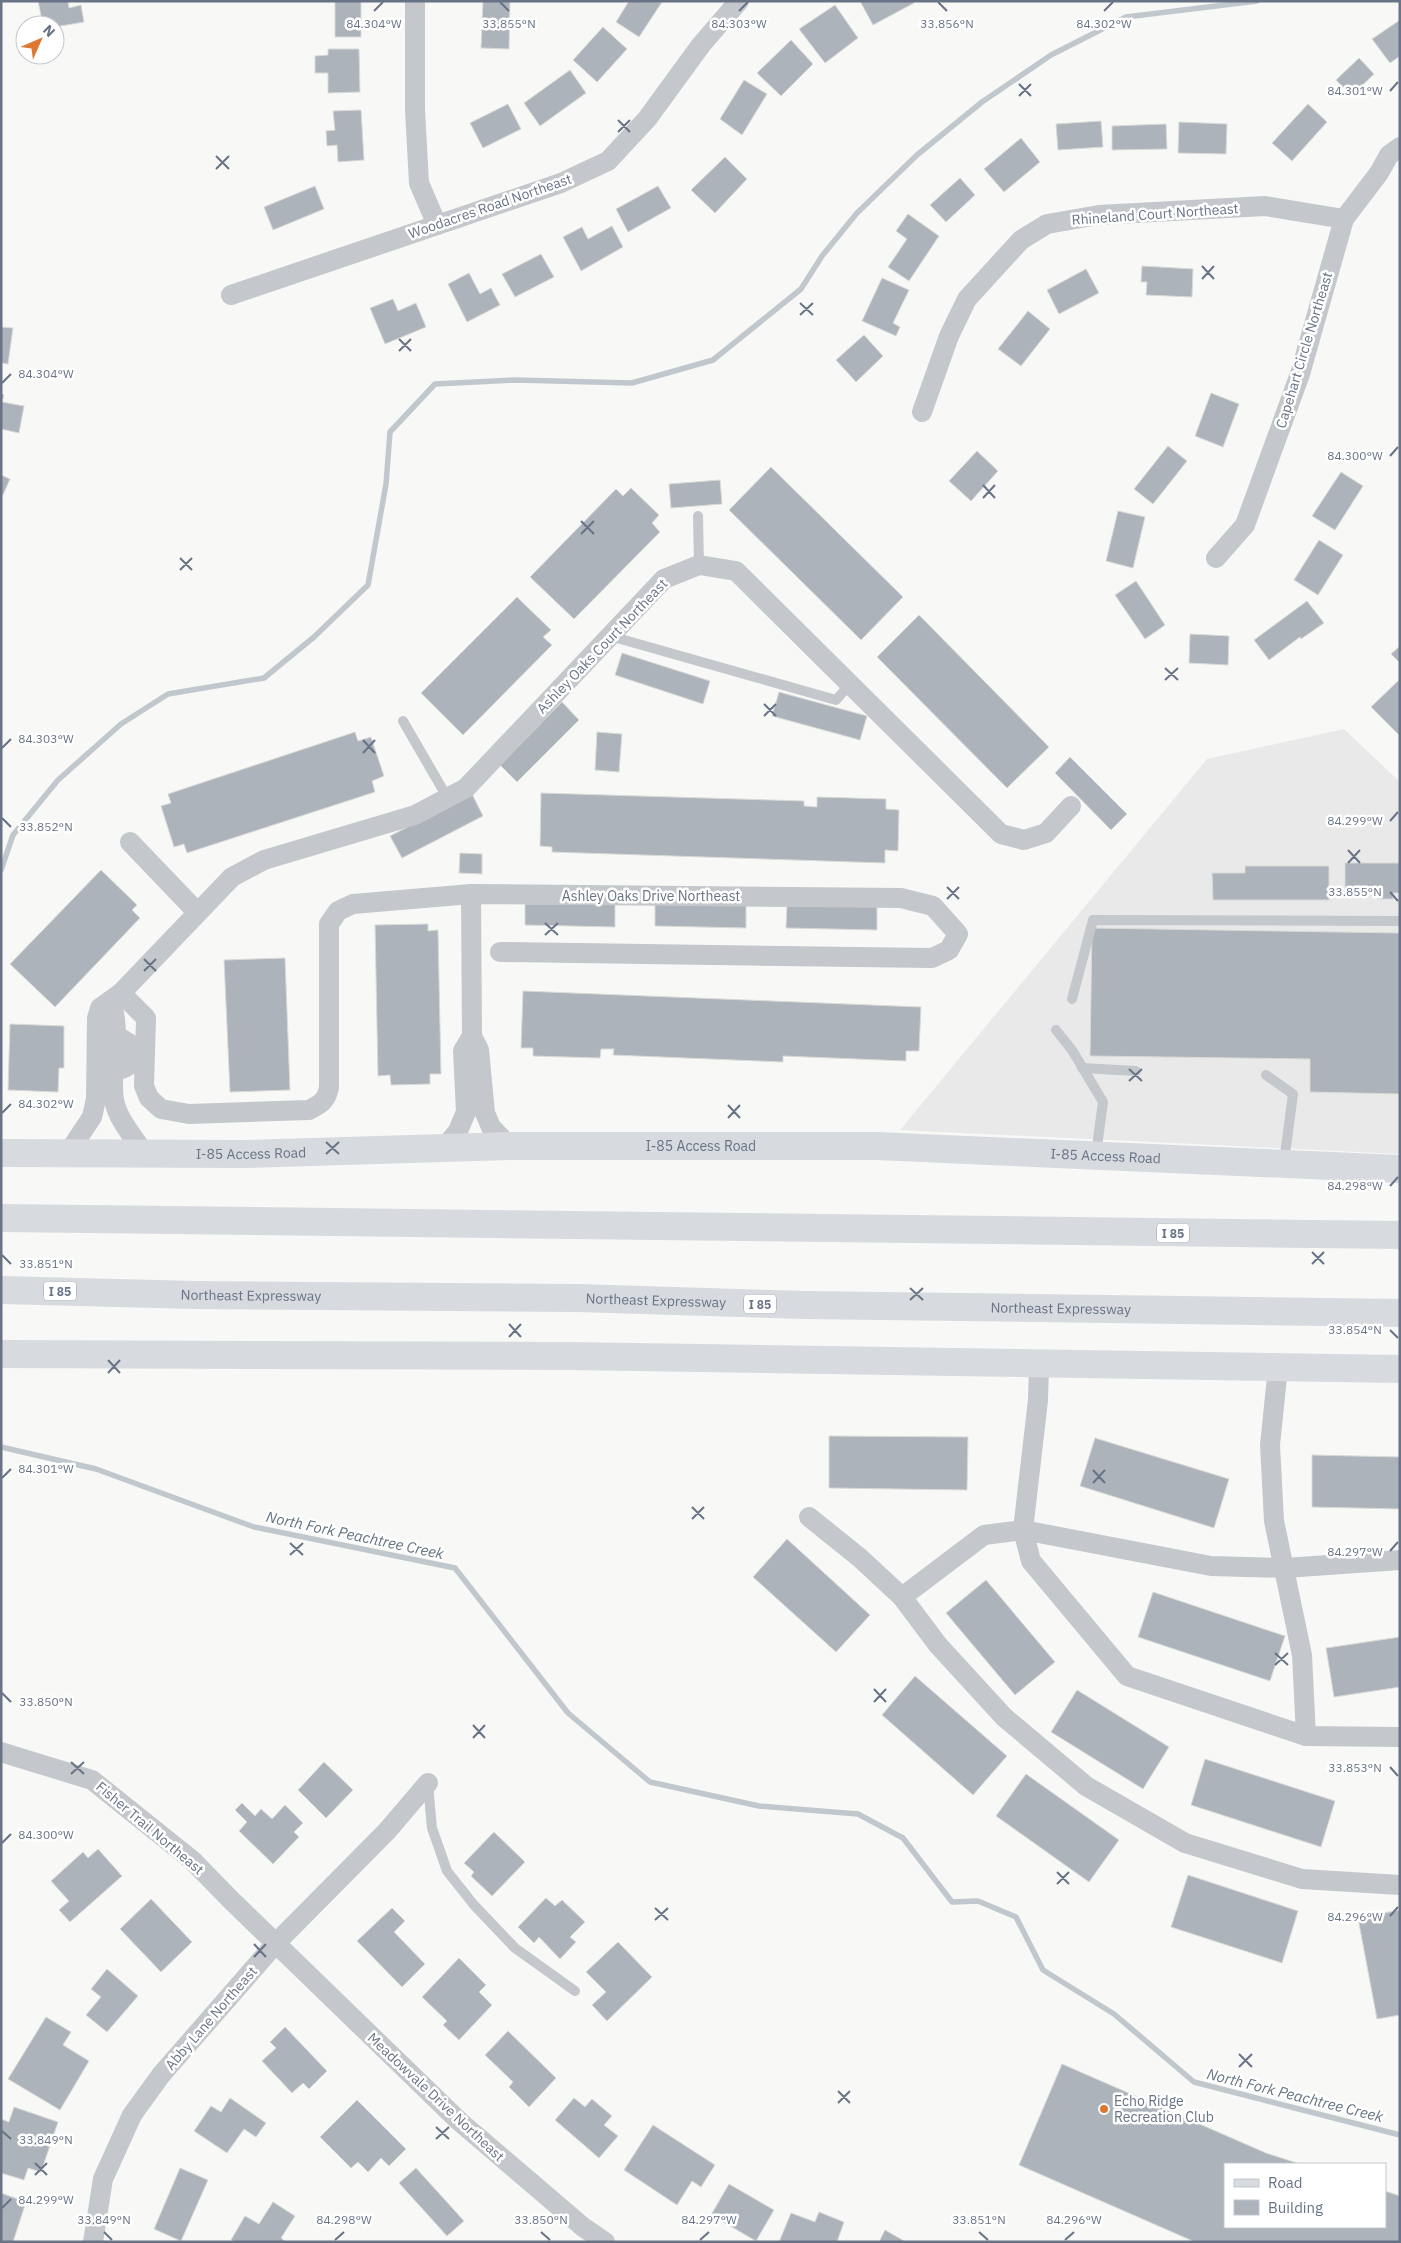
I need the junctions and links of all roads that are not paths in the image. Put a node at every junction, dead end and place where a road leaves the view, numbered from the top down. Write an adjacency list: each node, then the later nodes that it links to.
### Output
1 (414, 1): 5 (street)
2 (739, 1): 5 (street, Woodacres Road Northeast)
3 (1400, 147): 4 (street, Capehart Circle Northeast)
4 (1344, 220): 7 (street, Rhineland Court Northeast); 9 (street, Capehart Circle Northeast)
5 (437, 225): 6 (street, Woodacres Road Northeast)
6 (231, 295)
7 (922, 412)
8 (698, 516): 10 (lane)
9 (1216, 558)
10 (699, 565): 11 (street, Ashley Oaks Court Northeast); 12 (street)
11 (610, 636): 12 (lane); 14 (street, Ashley Oaks Court Northeast)
12 (850, 684): 15 (street)
13 (403, 721): 14 (lane)
14 (448, 797): 18 (street, Ashley Oaks Court Northeast)
15 (1071, 806)
16 (130, 842): 18 (street)
17 (471, 894): 20 (street, Ashley Oaks Drive Northeast); 21 (street, Ashley Oaks Drive Northeast); 28 (street)
18 (198, 912): 21 (street, Ashley Oaks Court Northeast)
19 (1400, 920): 22 (lane)
20 (500, 952)
21 (116, 997): 25 (street, Ashley Oaks Court Northeast)
22 (1072, 999)
23 (1056, 1030): 24 (lane)
24 (1082, 1068): 26 (lane); 34 (lane)
25 (105, 1071): 32 (street, Ashley Oaks Court Northeast); 33 (street, Ashley Oaks Court Northeast)
26 (1136, 1071)
27 (1266, 1075): 35 (lane)
28 (473, 1083): 29 (street); 30 (street)
29 (509, 1146): 30 (main road, I-85 Access Road); 34 (main road, I-85 Access Road)
30 (444, 1148): 33 (main road, I-85 Access Road)
31 (1, 1153): 32 (main road, I-85 Access Road)
32 (68, 1153): 33 (main road, I-85 Access Road)
33 (144, 1153)
34 (1096, 1154): 35 (main road, I-85 Access Road)
35 (1284, 1164): 36 (main road, I-85 Access Road)
36 (1400, 1169)
37 (1, 1218): 38 (main road, I 85)
38 (1400, 1236)
39 (1, 1290): 40 (main road, Northeast Expressway / I 85)
40 (1400, 1313)
41 (1, 1354): 42 (main road)
42 (1039, 1365): 43 (main road); 46 (street)
43 (1278, 1367): 44 (main road); 48 (street)
44 (1400, 1369)
45 (809, 1517): 49 (street)
46 (1023, 1530): 48 (street); 49 (street); 50 (street)
47 (1400, 1560): 48 (street)
48 (1284, 1568): 50 (street)
49 (902, 1597): 54 (street)
50 (1306, 1736): 51 (street)
51 (1400, 1737)
52 (1, 1752): 55 (street, Fisher Trail Northeast)
53 (428, 1783): 55 (street, Abby Lane Northeast); 56 (lane)
54 (1400, 1885)
55 (276, 1942): 57 (street, Abby Lane Northeast); 58 (street, Meadowvale Drive Northeast)
56 (575, 1991)
57 (93, 2242)
58 (605, 2242)

